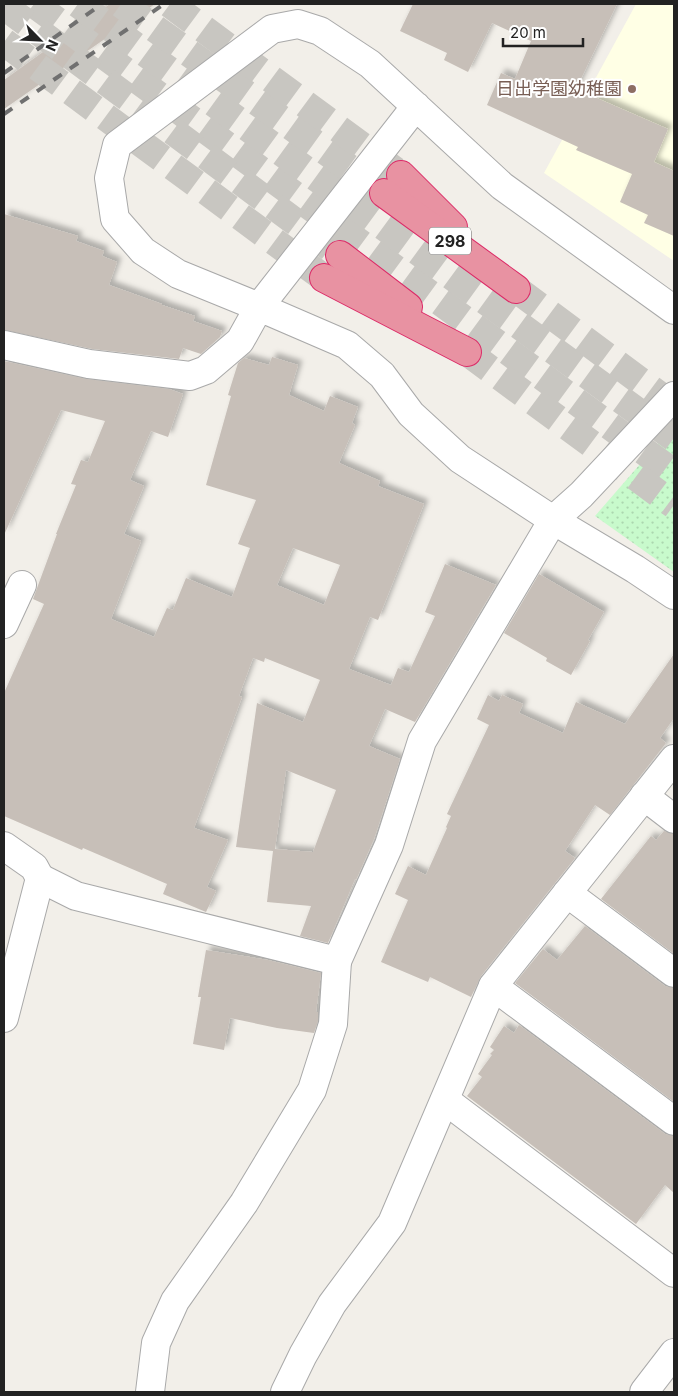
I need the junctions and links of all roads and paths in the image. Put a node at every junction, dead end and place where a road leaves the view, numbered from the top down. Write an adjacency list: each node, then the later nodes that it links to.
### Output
1 (416, 106): 6 (street); 6 (street); 7 (street)
2 (392, 184): 5 (highway, 298)
3 (340, 255): 4 (highway)
4 (324, 278)
5 (516, 289)
6 (259, 307): 8 (street); 10 (street)
7 (674, 310)
8 (4, 345)
9 (674, 396): 10 (street)
10 (553, 520): 12 (street); 20 (street)
11 (22, 585): 13 (street)
12 (674, 595)
13 (4, 624)
14 (674, 759): 15 (street)
15 (644, 796): 16 (street); 19 (street)
16 (674, 819)
17 (4, 846): 18 (street)
18 (40, 878): 20 (street); 23 (street)
19 (567, 894): 21 (street); 22 (street)
20 (337, 961): 28 (street)
21 (674, 974)
22 (493, 986): 24 (street); 25 (street)
23 (4, 1018)
24 (445, 1100): 26 (street); 29 (street)
25 (674, 1121)
26 (674, 1274)
27 (674, 1353): 30 (street)
28 (150, 1392)
29 (285, 1392)
30 (644, 1392)

